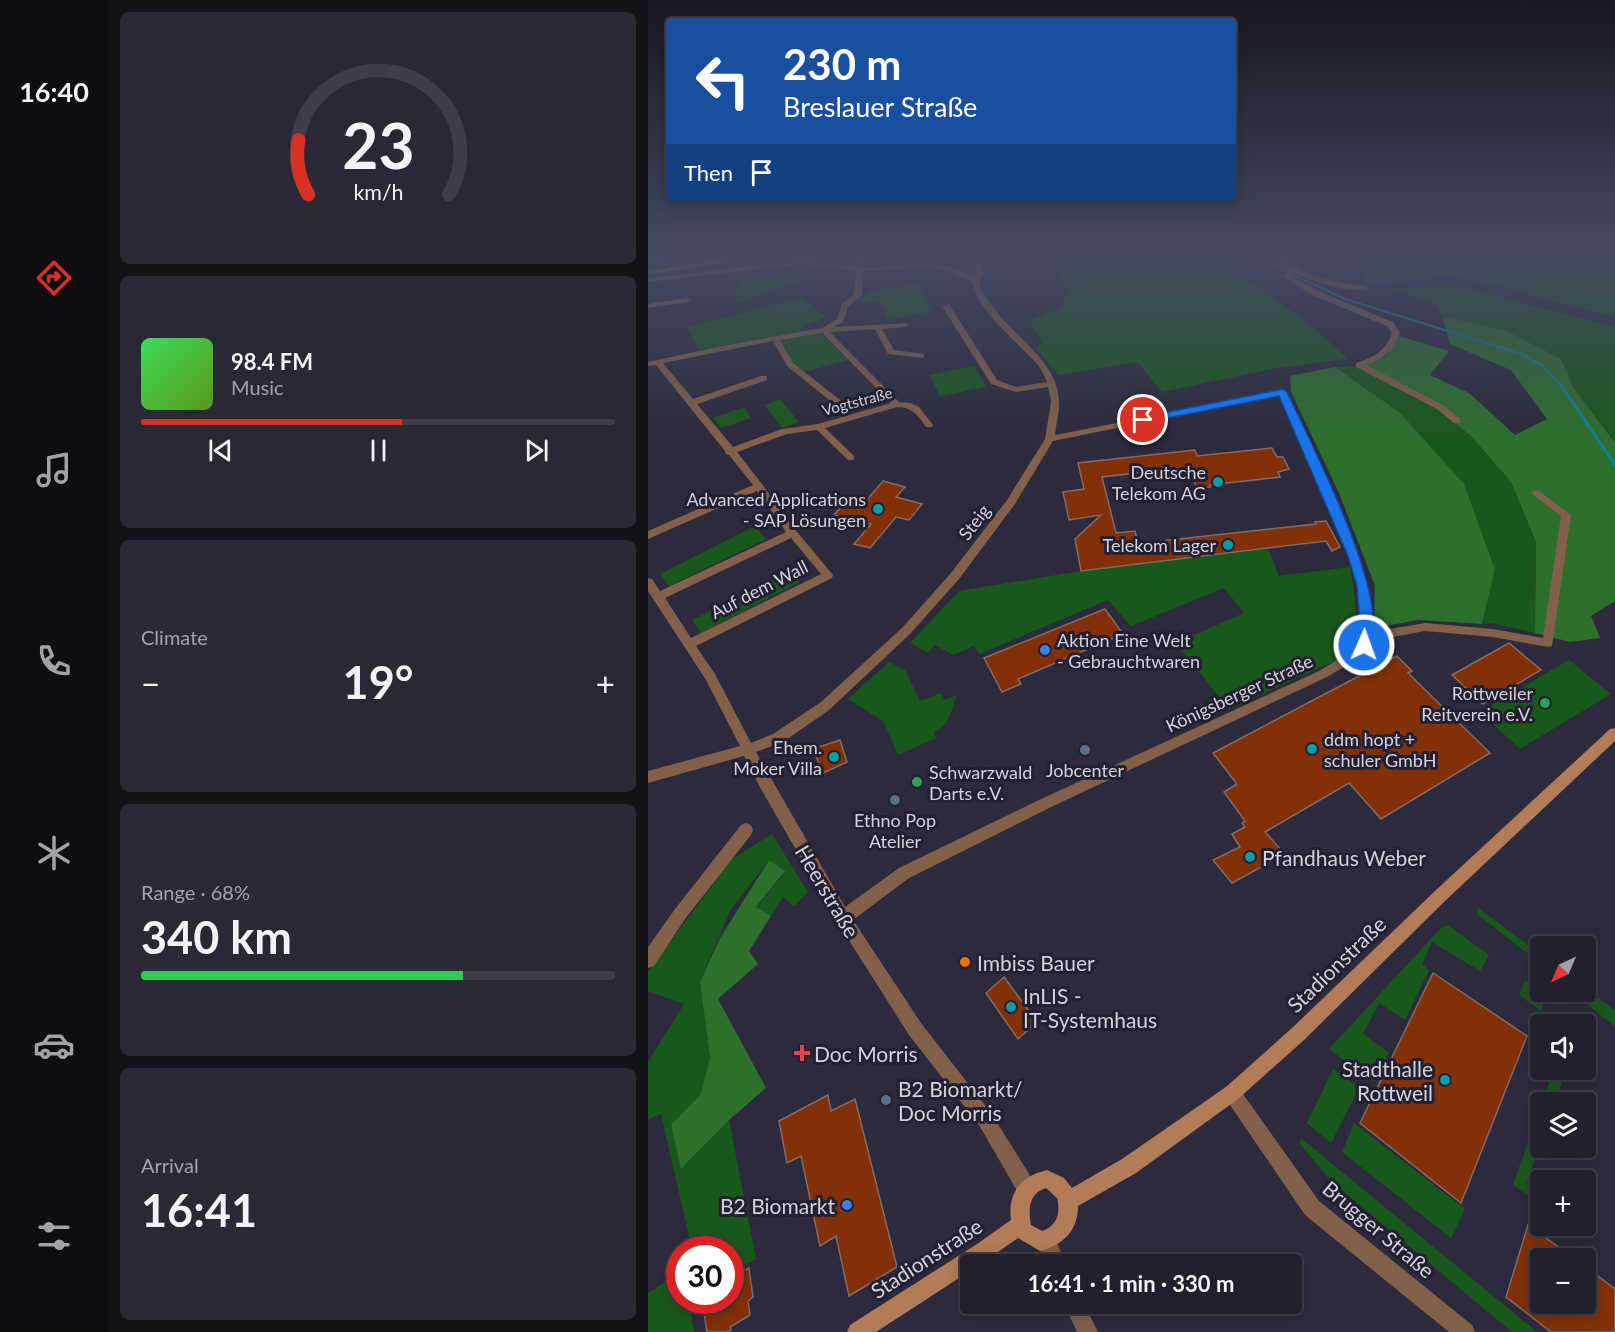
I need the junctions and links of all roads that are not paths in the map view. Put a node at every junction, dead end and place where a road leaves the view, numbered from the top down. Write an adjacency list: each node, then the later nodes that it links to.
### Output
1 (841, 316): 7 (street)
2 (952, 316): 13 (street)
3 (996, 316): 13 (street)
4 (1371, 316): 17 (street)
5 (904, 325): 6 (street)
6 (877, 327): 7 (street); 9 (street)
7 (824, 330): 8 (street); 15 (street)
8 (775, 338): 10 (street); 16 (street, Vogtstraße)
9 (921, 356)
10 (659, 363): 11 (street); 14 (street, Auf dem Wall)
11 (648, 364)
12 (764, 378): 14 (street)
13 (1052, 383): 20 (street, Steig)
14 (690, 403): 21 (street, Auf dem Wall)
15 (897, 404): 18 (street, Vogtstraße); 19 (street, Vogtstraße)
16 (841, 405)
17 (1457, 421)
18 (929, 425)
19 (819, 427): 21 (street, Vogtstraße); 22 (street, Vogtstraße)
20 (1050, 439): 29 (street); 32 (street, Steig)
21 (729, 452): 23 (street, Auf dem Wall)
22 (851, 458)
23 (759, 486): 25 (street, Auf dem Wall); 26 (street)
24 (1536, 493): 29 (street)
25 (792, 533): 28 (street, Auf dem Wall); 30 (street, Auf dem Wall)
26 (648, 535)
27 (649, 584): 28 (street, Heerstraße)
28 (658, 597): 30 (street, Heerstraße)
29 (1367, 637): 35 (street, Königsberger Straße)
30 (689, 645): 32 (street, Heerstraße)
31 (1615, 733): 37 (street, Stadionstraße)
32 (749, 749): 33 (street, Steig); 35 (street, Heerstraße)
33 (648, 777)
34 (746, 830): 36 (street)
35 (843, 918): 38 (street, Heerstraße)
36 (648, 960)
37 (1232, 1093): 39 (street, Stadionstraße); 46 (street, Brugger Straße)
38 (1027, 1189): 39 (street); 40 (street)
39 (1068, 1201): 41 (street)
40 (1021, 1224): 41 (street); 44 (street, Stadionstraße)
41 (1046, 1241): 42 (street)
42 (1052, 1254)
43 (1079, 1314): 45 (street)
44 (857, 1332)
45 (1088, 1332)
46 (1465, 1332)

